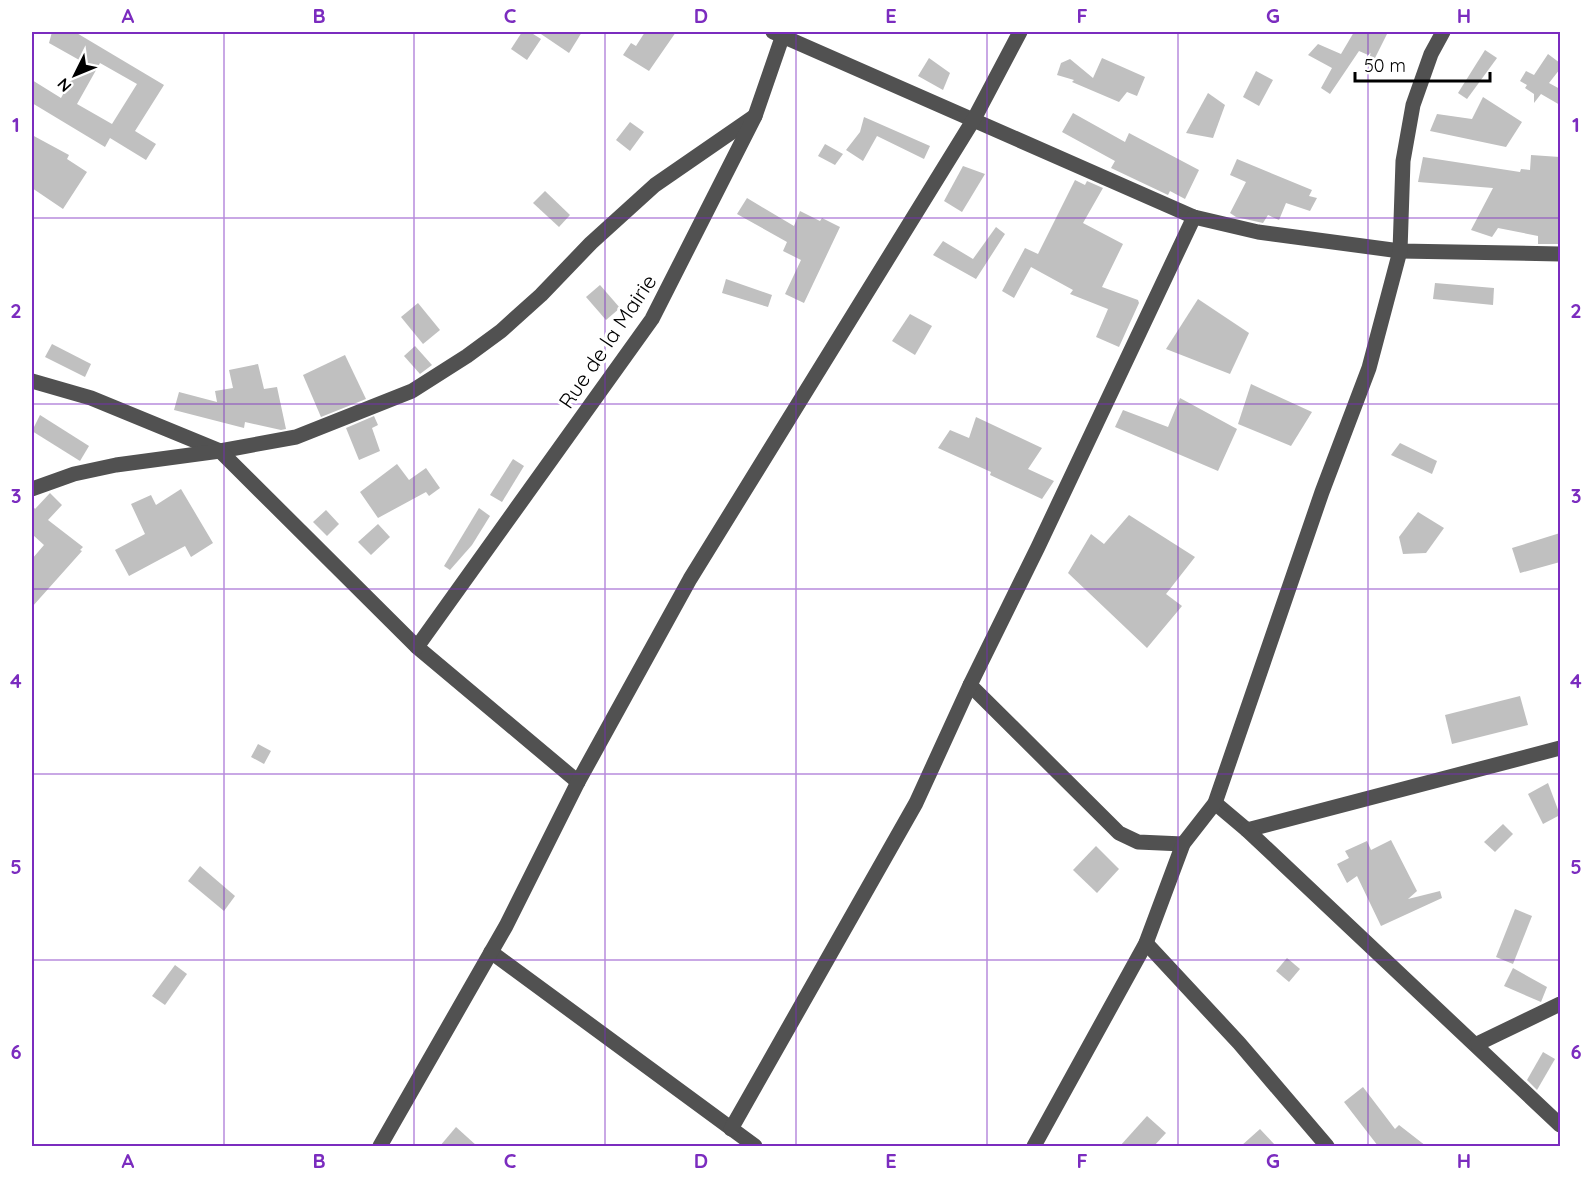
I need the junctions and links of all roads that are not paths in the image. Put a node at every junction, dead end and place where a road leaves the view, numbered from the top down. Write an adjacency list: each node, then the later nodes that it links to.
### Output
1 (1005, 32): 5 (street)
2 (1020, 32): 5 (street)
3 (1443, 32): 9 (street)
4 (780, 33): 6 (street, Rue de la Mairie); 7 (street)
5 (1012, 46): 7 (street)
6 (755, 117): 12 (street); 14 (street, Rue de la Mairie)
7 (974, 119): 8 (street); 17 (street)
8 (1194, 217): 9 (street); 15 (street)
9 (1400, 251): 10 (street); 18 (street)
10 (1560, 254)
11 (32, 381): 12 (street)
12 (220, 451): 13 (street); 14 (street)
13 (32, 489)
14 (417, 647): 17 (street)
15 (970, 685): 20 (street); 26 (street)
16 (1560, 748): 19 (street)
17 (578, 782): 22 (street)
18 (1215, 803): 19 (street); 20 (street)
19 (1247, 830): 24 (street)
20 (1182, 844): 21 (street)
21 (1146, 943): 29 (street); 30 (street)
22 (491, 952): 26 (street); 27 (street)
23 (1560, 1004): 24 (street)
24 (1477, 1044): 25 (street)
25 (1560, 1125)
26 (731, 1128): 28 (street)
27 (380, 1146)
28 (755, 1146)
29 (1034, 1146)
30 (1328, 1146)

